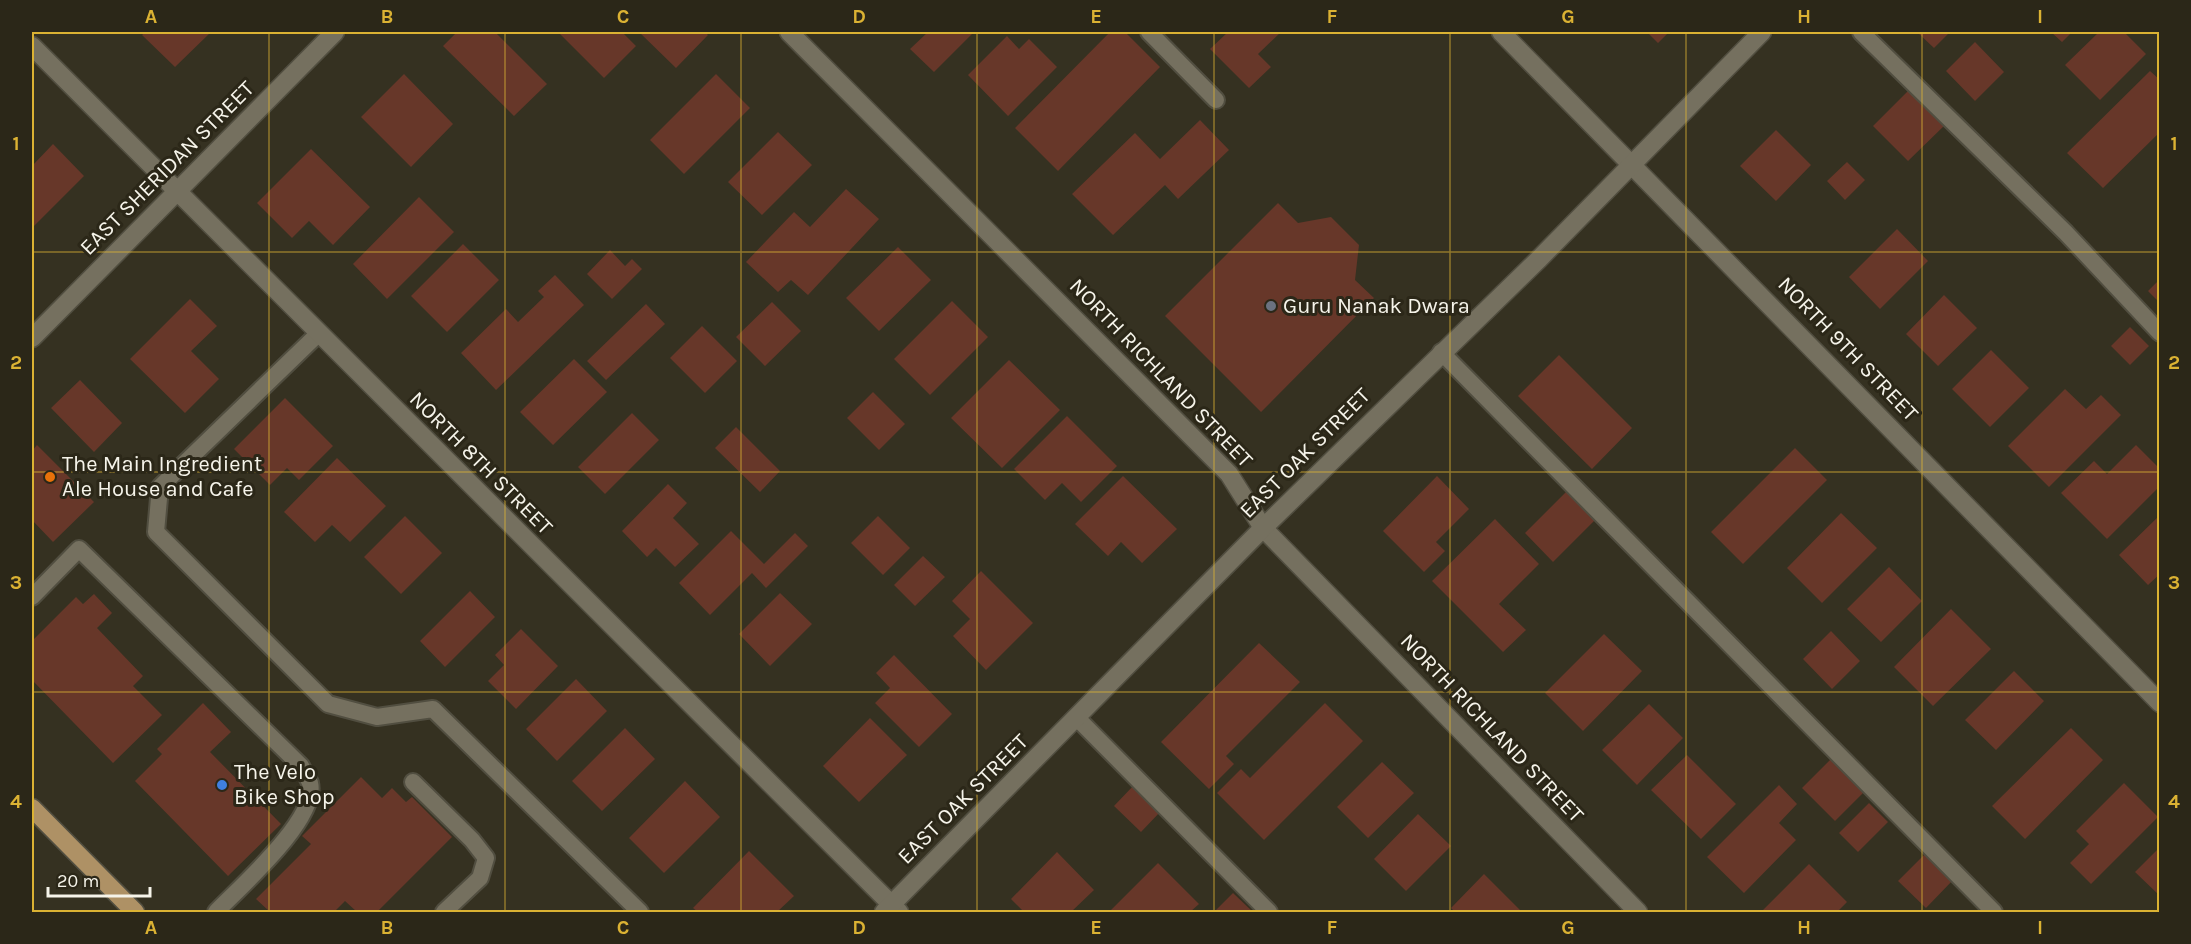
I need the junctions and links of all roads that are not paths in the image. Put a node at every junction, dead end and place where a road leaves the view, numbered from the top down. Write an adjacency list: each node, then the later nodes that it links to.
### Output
1 (335, 32): 10 (street, EAST SHERIDAN STREET)
2 (789, 32): 15 (street, NORTH RICHLAND STREET)
3 (1149, 32): 8 (lane)
4 (1501, 32): 9 (street, NORTH 9TH STREET)
5 (1762, 32): 9 (street, EAST OAK STREET)
6 (1861, 32): 11 (lane)
7 (32, 46): 10 (street, NORTH 8TH STREET)
8 (1216, 100)
9 (1631, 162): 14 (street, EAST OAK STREET); 17 (street, NORTH 9TH STREET)
10 (177, 193): 12 (street, NORTH 8TH STREET); 13 (street, EAST SHERIDAN STREET)
11 (2160, 333)
12 (318, 334): 21 (street, NORTH 8TH STREET); 25 (lane)
13 (32, 338)
14 (1441, 352): 15 (street, EAST OAK STREET); 28 (lane)
15 (1263, 528): 18 (street, EAST OAK STREET); 27 (street, NORTH RICHLAND STREET)
16 (32, 597): 23 (lane)
17 (2160, 703)
18 (1077, 718): 21 (street, EAST OAK STREET); 26 (lane)
19 (412, 782): 24 (lane)
20 (33, 812): 22 (main road)
21 (892, 910)
22 (135, 912)
23 (216, 912)
24 (444, 912)
25 (640, 912)
26 (1269, 912)
27 (1638, 912)
28 (1994, 912)

